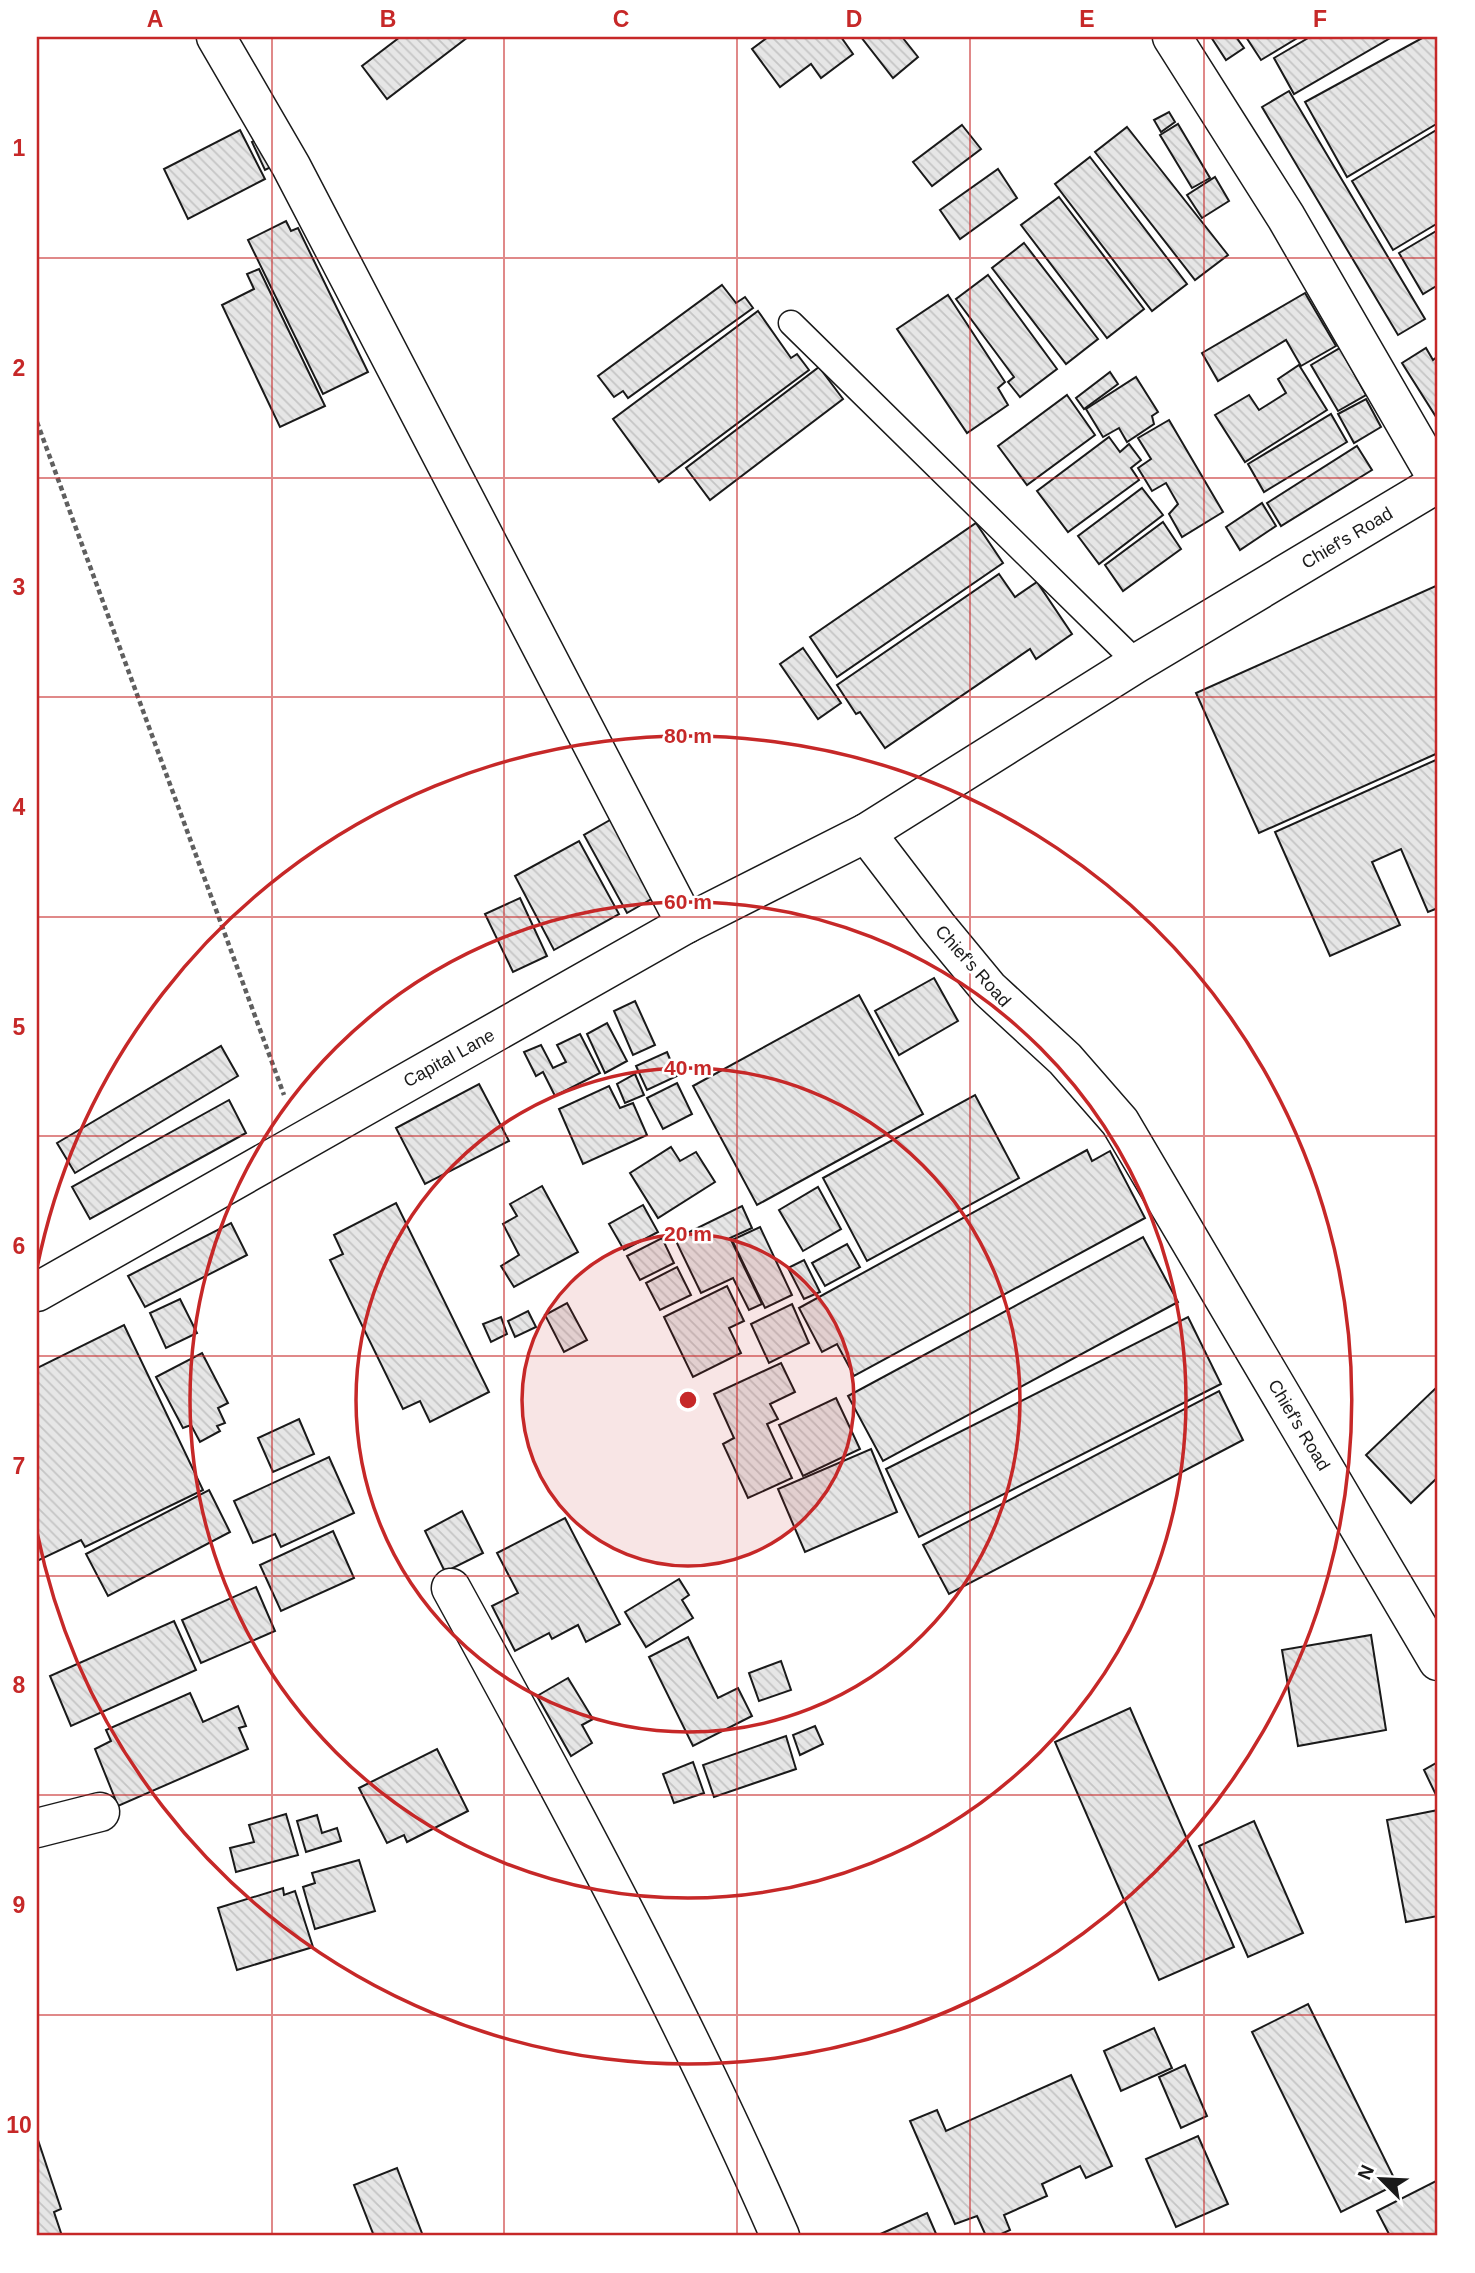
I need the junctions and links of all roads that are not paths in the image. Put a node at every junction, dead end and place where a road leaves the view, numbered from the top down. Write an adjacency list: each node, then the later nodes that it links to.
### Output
1 (216, 37): 7 (street)
2 (1171, 37): 4 (street)
3 (791, 323): 5 (lane)
4 (1438, 482): 5 (street, Chief's Road)
5 (1137, 663): 6 (street, Chief's Road)
6 (866, 833): 7 (street, Capital Lane); 10 (street, Chief's Road)
7 (685, 924): 8 (street, Capital Lane)
8 (37, 1292)
9 (451, 1588): 13 (street)
10 (1438, 1661)
11 (100, 1812): 12 (street)
12 (37, 1828)
13 (780, 2236)

